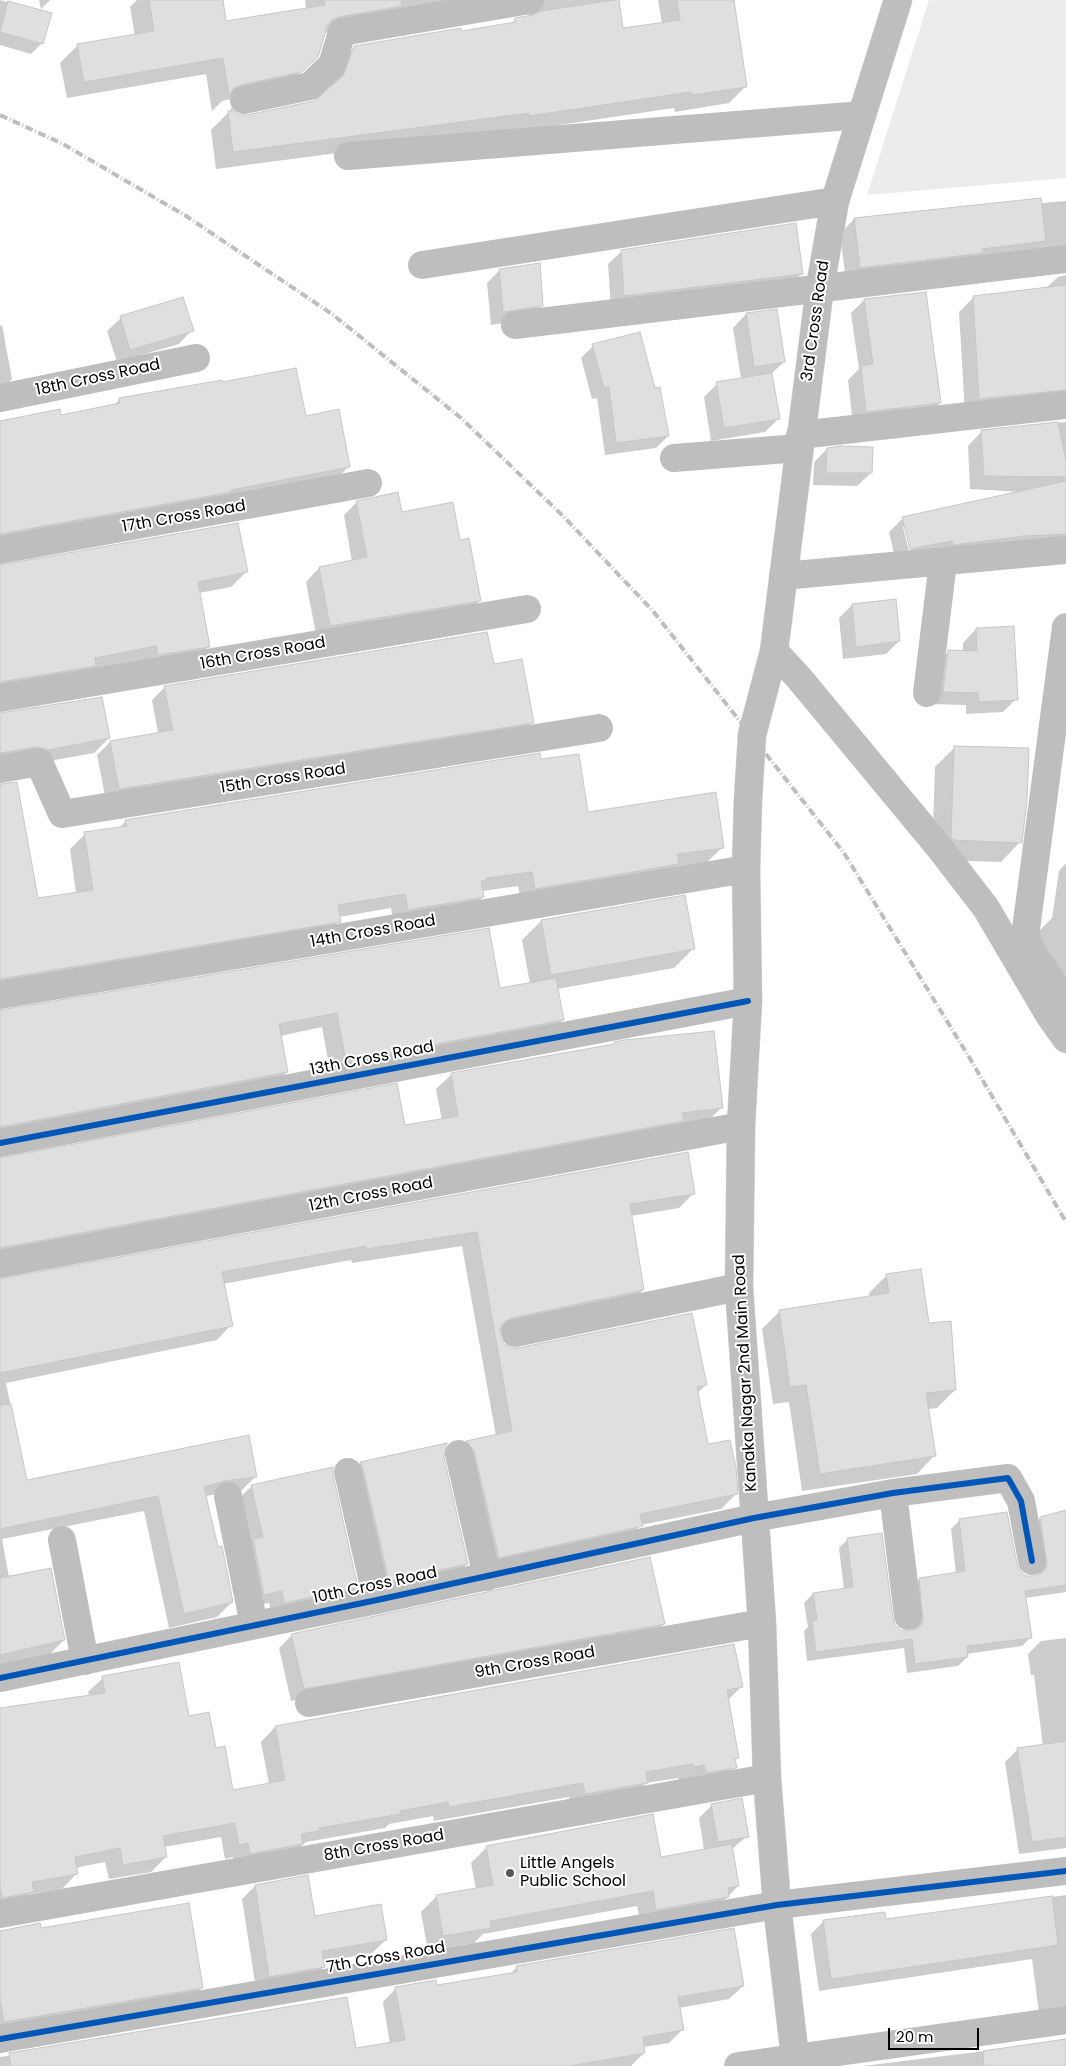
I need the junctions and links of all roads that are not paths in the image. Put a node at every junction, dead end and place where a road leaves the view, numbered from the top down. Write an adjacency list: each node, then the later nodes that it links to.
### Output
1 (530, 0): 3 (street)
2 (898, 0): 4 (street, 3rd Cross Road)
3 (244, 100)
4 (862, 115): 5 (street); 6 (street, 3rd Cross Road)
5 (348, 156)
6 (835, 201): 8 (street); 9 (street, 3rd Cross Road)
7 (1066, 260): 9 (street)
8 (422, 265)
9 (820, 287): 10 (street); 14 (street, 3rd Cross Road)
10 (515, 325)
11 (196, 358): 12 (street, 18th Cross Road)
12 (0, 398)
13 (1066, 404): 14 (street)
14 (800, 441): 15 (street); 20 (street, 3rd Cross Road)
15 (674, 458)
16 (368, 483): 17 (street, 17th Cross Road)
17 (0, 550)
18 (1066, 550): 19 (street)
19 (943, 562): 20 (street); 24 (street)
20 (783, 576): 23 (street, 3rd Cross Road)
21 (527, 609): 25 (street, 16th Cross Road)
22 (1066, 627): 31 (street)
23 (774, 651): 28 (street, Kanaka Nagar 2nd Main Road); 31 (street)
24 (927, 693)
25 (0, 698)
26 (599, 728): 27 (street, 15th Cross Road)
27 (0, 769)
28 (746, 869): 29 (street, 14th Cross Road); 30 (street, Kanaka Nagar 2nd Main Road)
29 (0, 995)
30 (748, 1001): 32 (street, Kanaka Nagar 2nd Main Road); 33 (street, 13th Cross Road)
31 (1065, 1037)
32 (741, 1126): 34 (street, 12th Cross Road); 35 (street, Kanaka Nagar 2nd Main Road)
33 (0, 1143)
34 (0, 1264)
35 (739, 1287): 36 (street); 41 (street, Kanaka Nagar 2nd Main Road)
36 (515, 1333)
37 (460, 1454): 44 (street)
38 (348, 1472): 45 (street)
39 (893, 1493): 41 (street, 10th Cross Road); 43 (street, 10th Cross Road); 46 (street)
40 (228, 1496): 48 (street)
41 (754, 1518): 44 (street, 10th Cross Road); 47 (street, Kanaka Nagar 2nd Main Road)
42 (62, 1540): 49 (street)
43 (1032, 1560)
44 (487, 1577): 45 (street, 10th Cross Road)
45 (377, 1600): 48 (street, 10th Cross Road)
46 (908, 1616)
47 (762, 1623): 51 (street, 9th Cross Road); 52 (street, Kanaka Nagar 2nd Main Road)
48 (254, 1625): 49 (street, 10th Cross Road)
49 (85, 1661): 50 (street, 10th Cross Road)
50 (0, 1678)
51 (309, 1703)
52 (768, 1778): 54 (street, Kanaka Nagar 2nd Main Road); 55 (street, 8th Cross Road)
53 (1066, 1871): 54 (street, 7th Cross Road)
54 (777, 1904): 57 (street, 7th Cross Road); 58 (street, Kanaka Nagar 2nd Main Road)
55 (0, 1914)
56 (1066, 2020): 58 (street)
57 (0, 2039)
58 (795, 2061): 59 (street)
59 (738, 2066)

